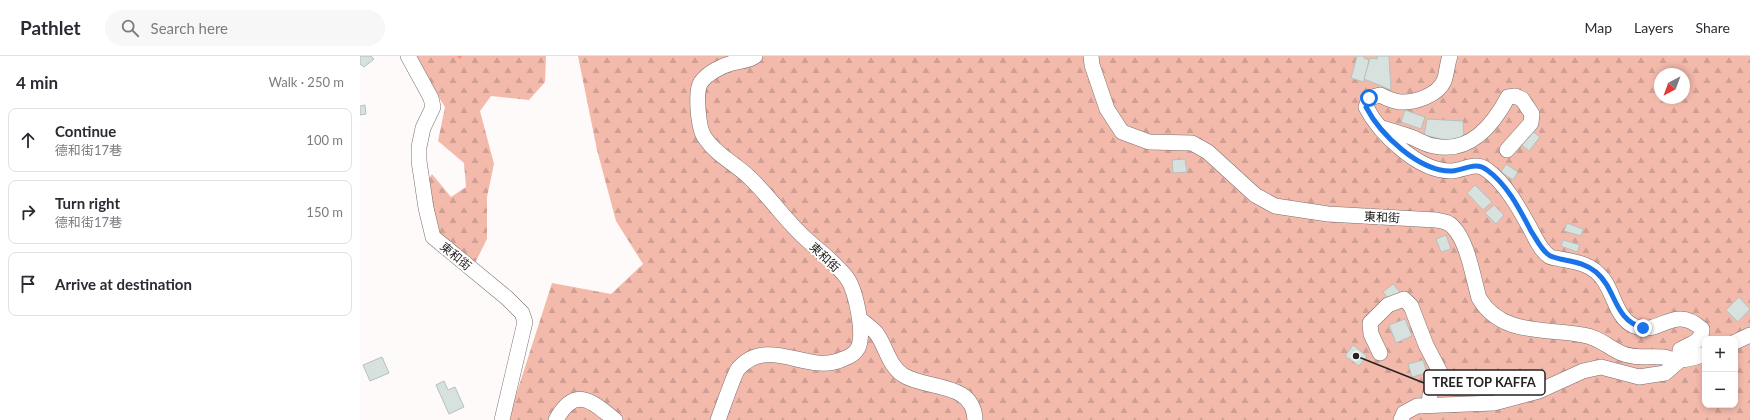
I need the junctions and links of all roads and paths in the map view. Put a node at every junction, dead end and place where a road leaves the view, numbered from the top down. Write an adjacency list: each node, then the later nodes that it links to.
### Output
1 (408, 56): 14 (street, 東和街)
2 (755, 56): 7 (street, 東和街)
3 (1091, 56): 12 (street, 東和街)
4 (1450, 56): 5 (street)
5 (1379, 127): 6 (street); 12 (street)
6 (1507, 150)
7 (861, 320): 17 (street, 東和街); 18 (street)
8 (1750, 335): 9 (street)
9 (1738, 341)
10 (1380, 353): 13 (street)
11 (1702, 355): 12 (street)
12 (1680, 360): 13 (street)
13 (1429, 405): 19 (street)
14 (502, 420)
15 (556, 420): 16 (street)
16 (615, 420)
17 (718, 420)
18 (976, 420)
19 (1401, 420)

